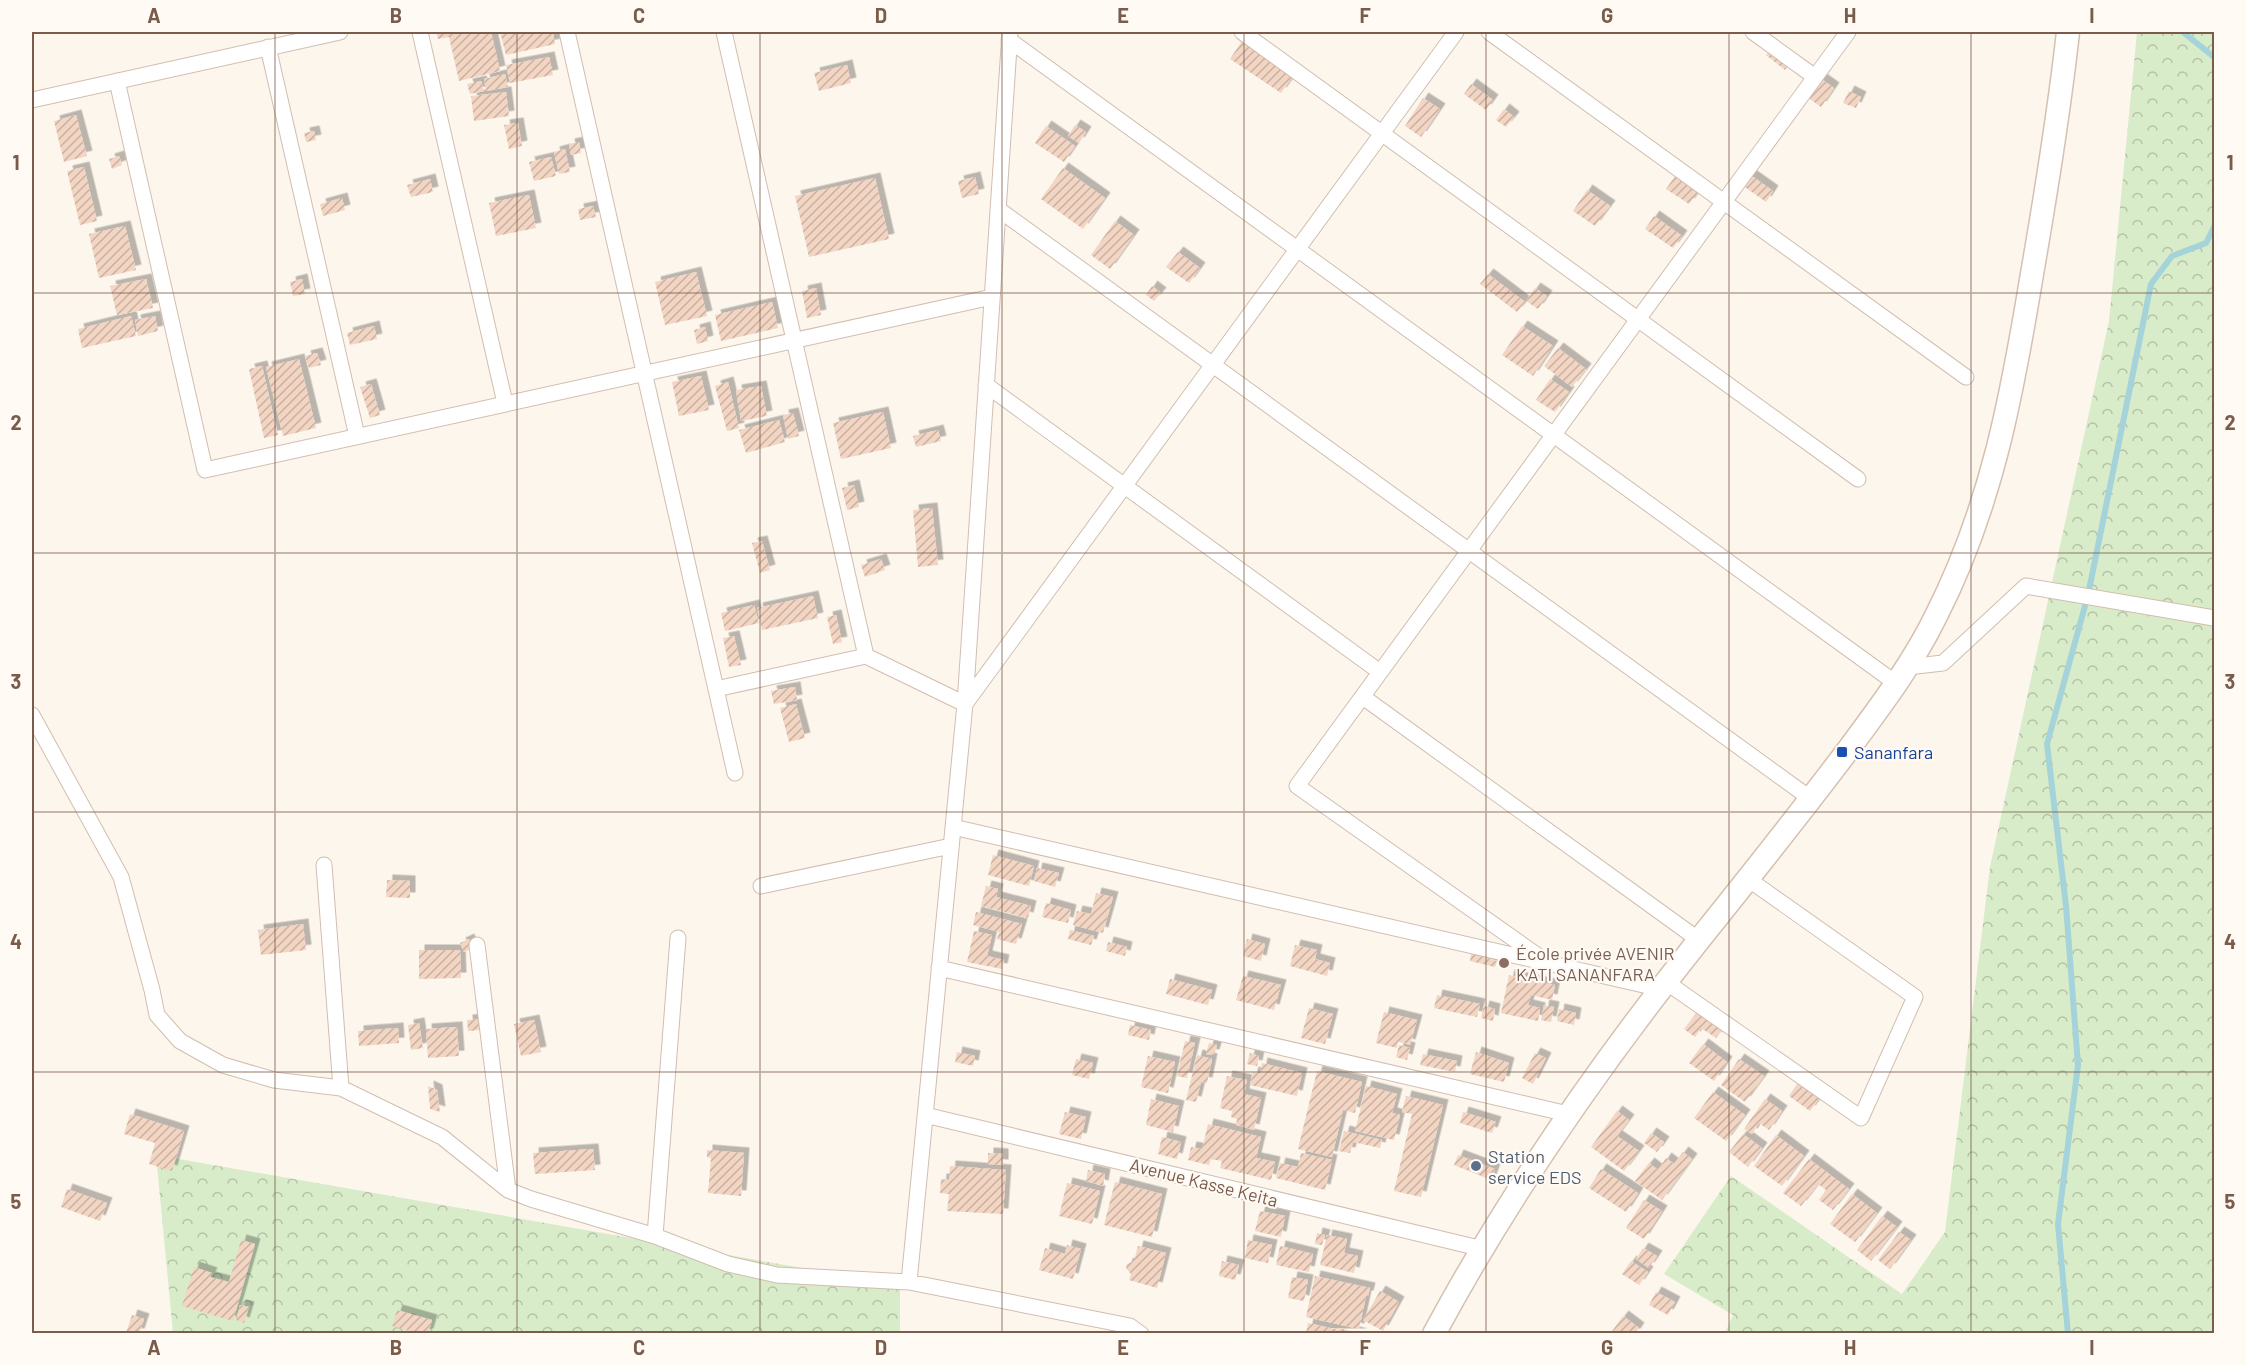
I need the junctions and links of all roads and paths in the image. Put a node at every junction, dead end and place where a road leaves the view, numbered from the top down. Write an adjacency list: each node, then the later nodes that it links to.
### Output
1 (340, 32): 12 (street)
2 (420, 32): 27 (street)
3 (567, 32): 24 (street)
4 (724, 32): 22 (street)
5 (1242, 32): 16 (street)
6 (1456, 32): 16 (street)
7 (1489, 32): 17 (street)
8 (1753, 32): 13 (street)
9 (1848, 32): 13 (street)
10 (2068, 32): 36 (main road)
11 (1010, 36): 18 (street); 19 (street)
12 (268, 47): 14 (street); 29 (street)
13 (1815, 77): 17 (street)
14 (117, 81): 15 (street); 29 (street)
15 (32, 100)
16 (1382, 133): 19 (street); 21 (street)
17 (1724, 202): 21 (street); 25 (street)
18 (998, 209): 20 (street); 23 (street)
19 (1298, 249): 23 (street); 28 (street)
20 (992, 297): 22 (street); 26 (street)
21 (1638, 319): 28 (street); 30 (street)
22 (794, 339): 24 (street); 34 (street)
23 (1213, 365): 31 (street); 32 (street)
24 (644, 373): 27 (street); 37 (street)
25 (1966, 377)
26 (986, 385): 31 (street); 39 (street)
27 (505, 403): 29 (street)
28 (1554, 435): 32 (street); 36 (street)
29 (357, 436)
30 (1858, 478)
31 (1124, 486): 35 (street); 39 (street)
32 (1469, 551): 35 (street); 42 (street)
33 (2214, 618): 36 (street)
34 (866, 656): 37 (street); 39 (street)
35 (1380, 672): 38 (street)
36 (1902, 675): 42 (main road)
37 (716, 689): 41 (street)
38 (1363, 697): 49 (street); 51 (street)
39 (965, 704): 43 (street)
40 (32, 715): 54 (street)
41 (735, 773)
42 (1811, 799): 46 (main road)
43 (953, 827): 44 (street); 51 (street)
44 (951, 846): 47 (street); 52 (street)
45 (324, 865): 54 (street)
46 (1748, 879): 49 (main road); 53 (street)
47 (761, 886)
48 (678, 938): 58 (street)
49 (1699, 940): 53 (main road)
50 (477, 945): 57 (street)
51 (1548, 963): 53 (street)
52 (939, 968): 55 (street); 56 (street)
53 (1663, 986): 56 (main road)
54 (341, 1088): 57 (street)
55 (925, 1114): 59 (street, Avenue Kasse Keita); 60 (street)
56 (1568, 1114): 59 (main road)
57 (508, 1190): 58 (street)
58 (655, 1236): 60 (street)
59 (1483, 1249): 61 (main road)
60 (909, 1282): 62 (street)
61 (1436, 1332)
62 (1141, 1334)

